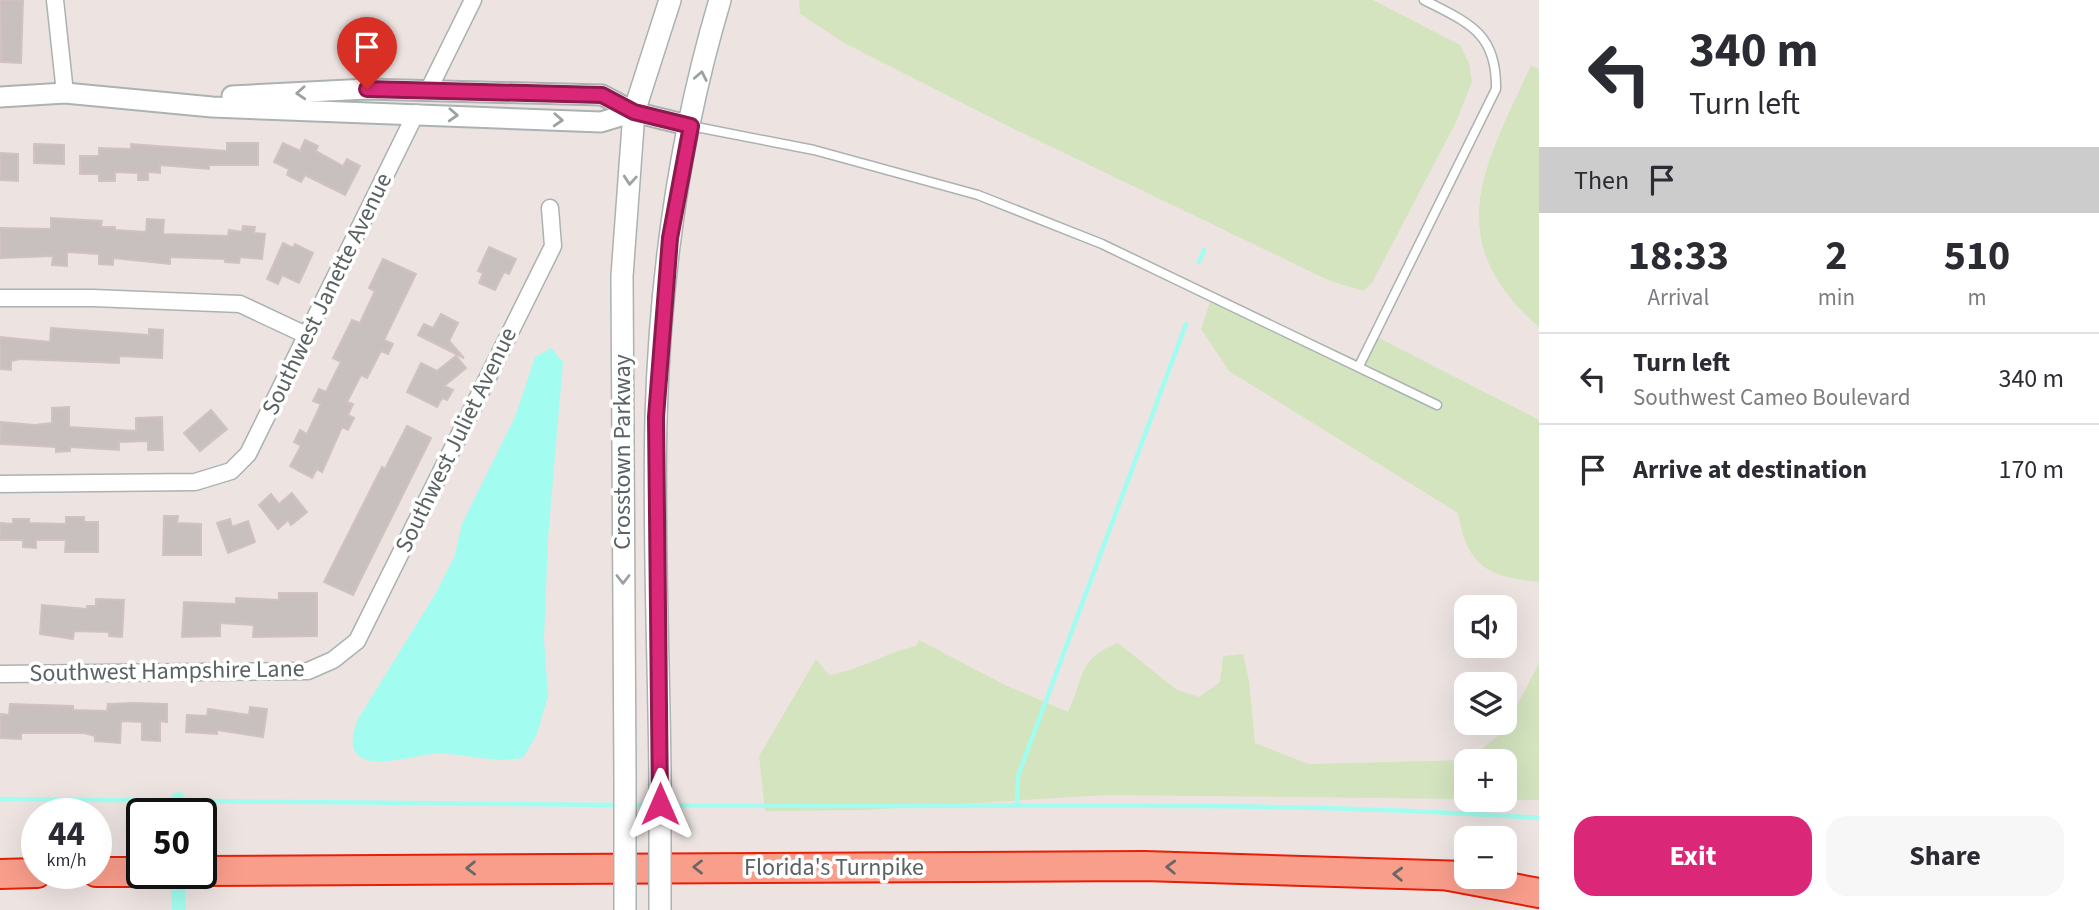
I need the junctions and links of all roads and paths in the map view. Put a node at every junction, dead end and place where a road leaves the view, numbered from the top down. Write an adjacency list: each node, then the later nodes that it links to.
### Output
1 (55, 0): 7 (street)
2 (473, 0): 6 (street)
3 (670, 0): 10 (main road, Crosstown Parkway)
4 (720, 0): 12 (main road, Crosstown Parkway, one-way to 4)
5 (1424, 0): 16 (lane)
6 (429, 89): 9 (street, one-way to 9); 10 (street)
7 (65, 93): 8 (street); 9 (street)
8 (0, 97)
9 (193, 104): 11 (street)
10 (634, 112): 11 (street, one-way to 10); 12 (street); 29 (main road, Crosstown Parkway, one-way to 29, bridge)
11 (416, 113): 15 (street, Southwest Janette Avenue)
12 (691, 126): 16 (lane); 30 (main road, Crosstown Parkway, bridge)
13 (550, 208): 19 (street, Southwest Juliet Avenue)
14 (0, 298): 15 (street)
15 (306, 335): 18 (street, Southwest Janette Avenue)
16 (1359, 366): 17 (lane)
17 (1437, 405)
18 (0, 484)
19 (333, 660): 20 (street, Southwest Hampshire Lane)
20 (0, 674)
21 (217, 871): 24 (highway, Florida's Turnpike, one-way to 21)
22 (21, 873): 23 (highway)
23 (0, 874)
24 (1454, 875)
25 (1517, 878): 26 (highway)
26 (1539, 880)
27 (1517, 888): 28 (highway, Florida's Turnpike)
28 (1539, 893)
29 (625, 910)
30 (660, 910)

